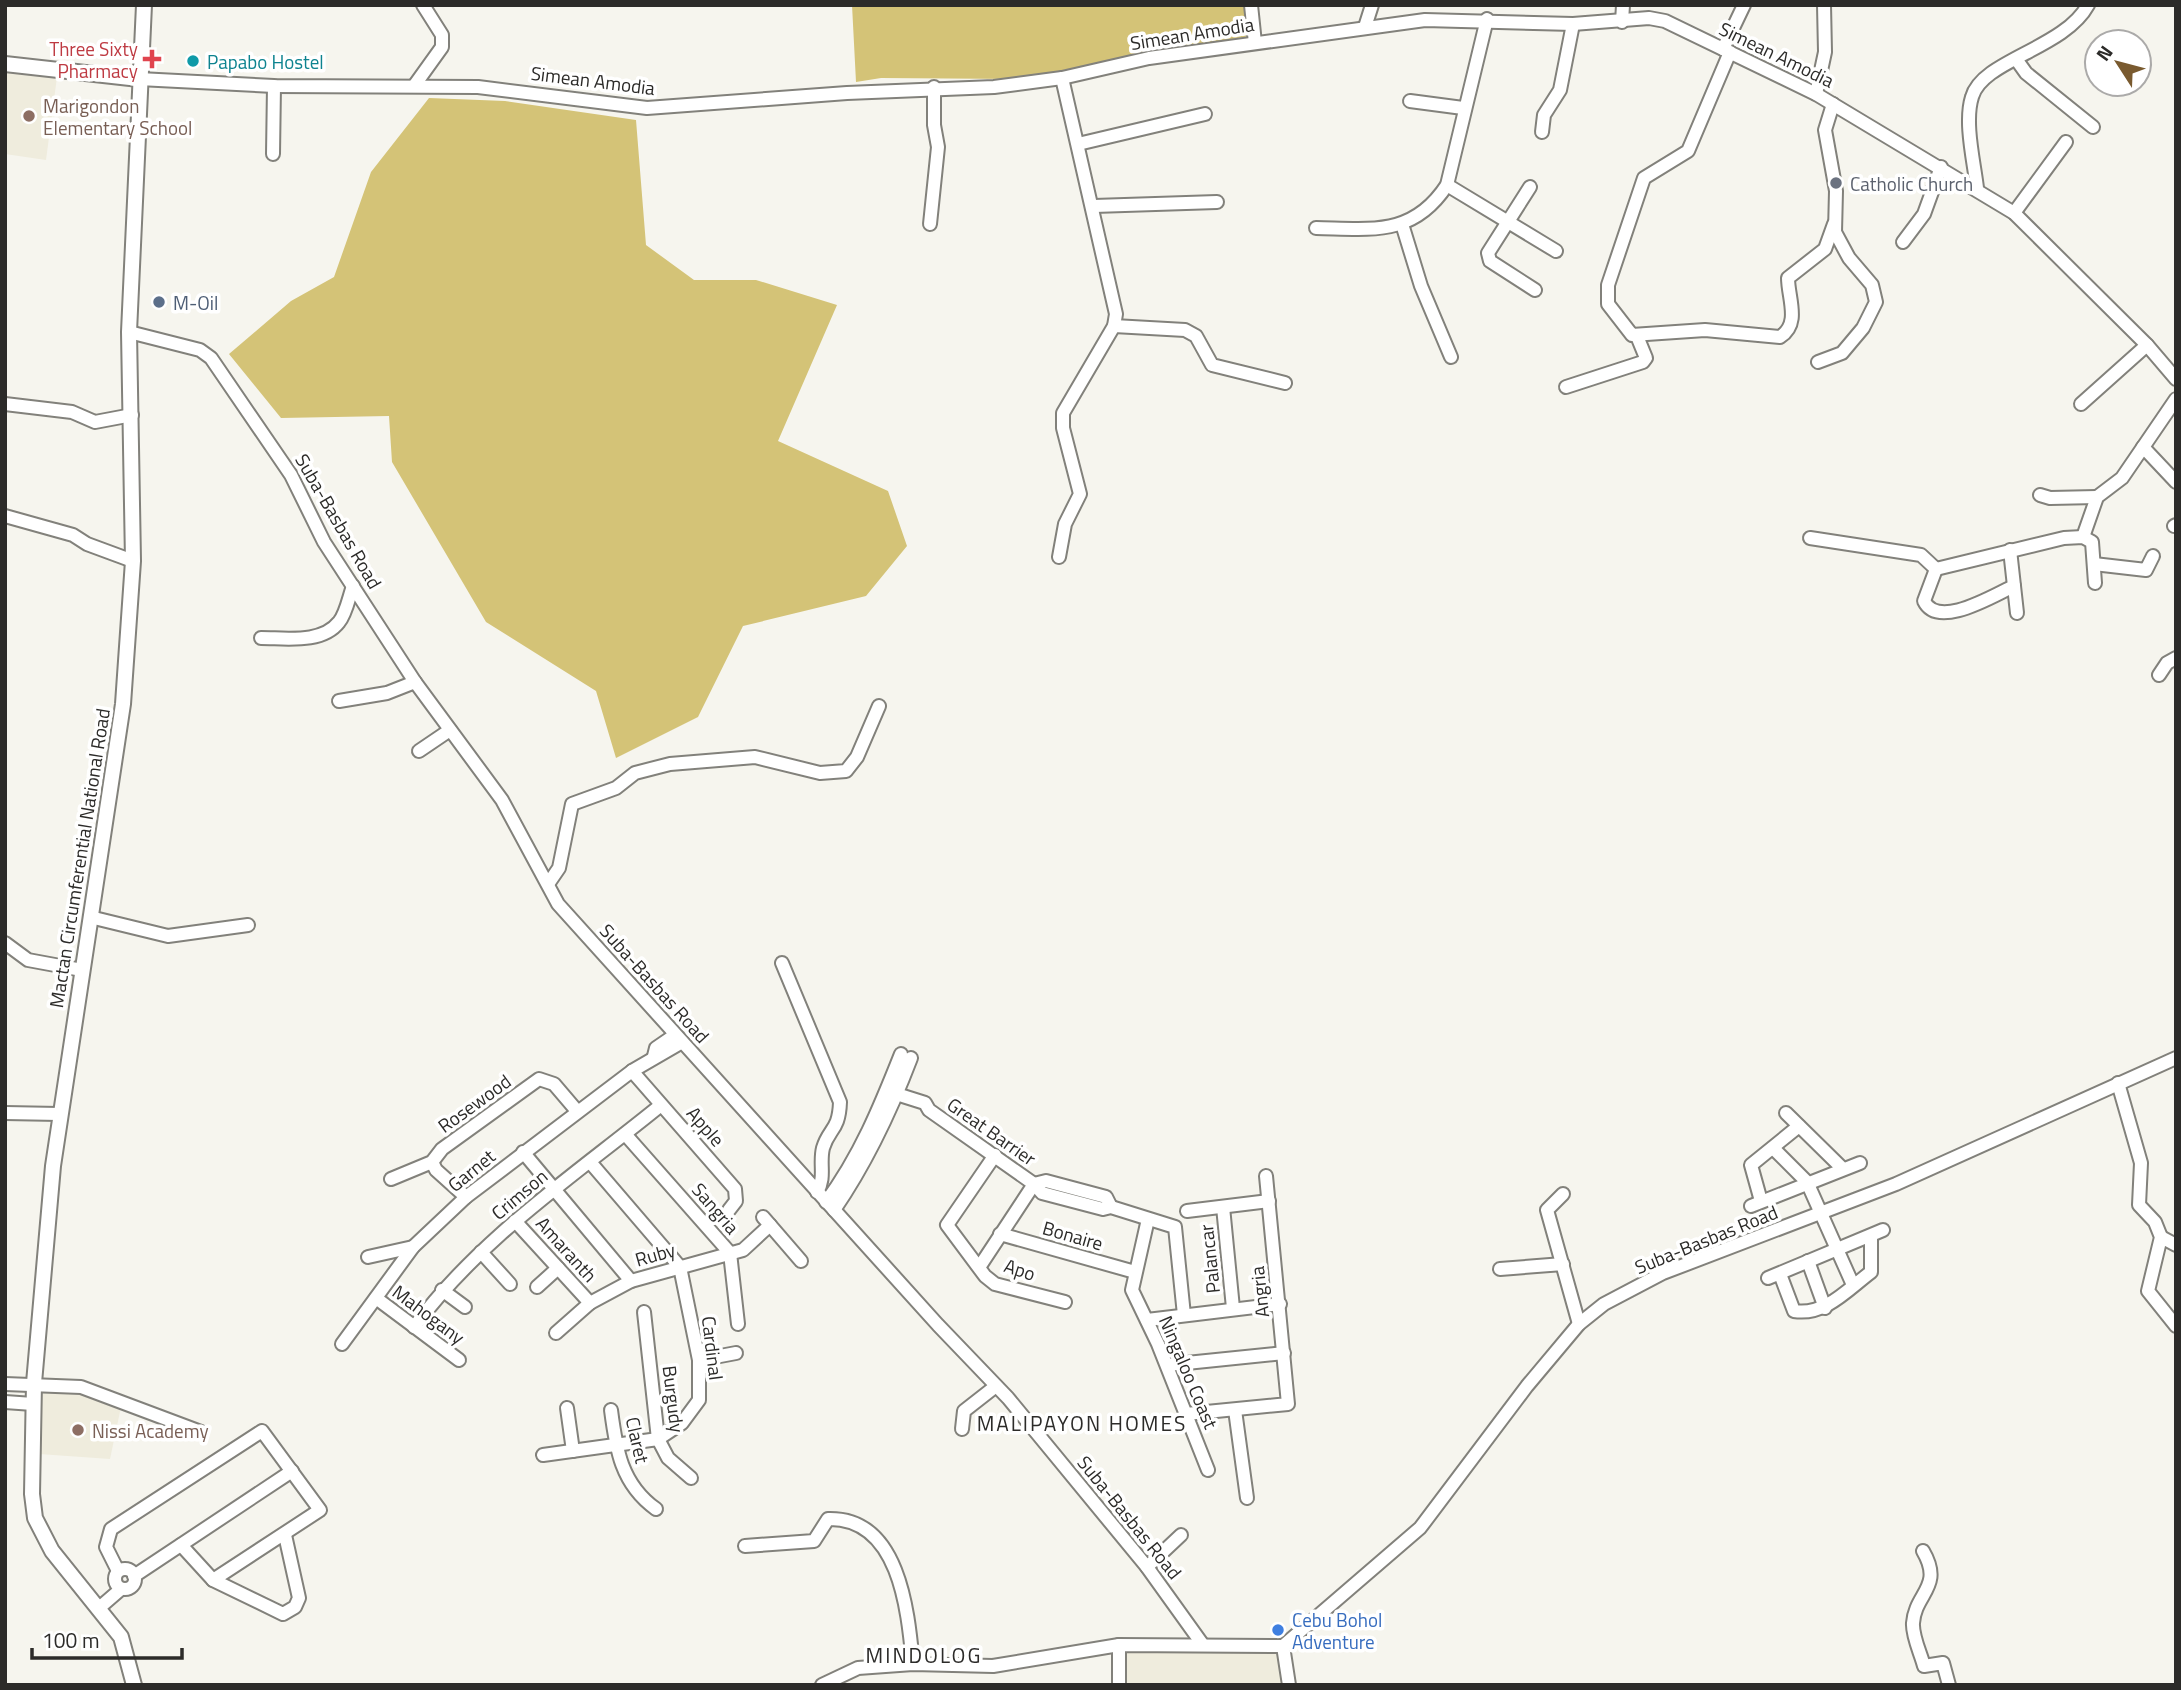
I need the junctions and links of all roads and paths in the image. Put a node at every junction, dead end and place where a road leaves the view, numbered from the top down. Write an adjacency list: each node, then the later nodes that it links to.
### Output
1 (144, 5): 18 (main road, Mactan Circumferential National Road)
2 (423, 5): 20 (street)
3 (1251, 5): 13 (street)
4 (1372, 5): 12 (street)
5 (1623, 5): 10 (street)
6 (1744, 5): 14 (street)
7 (1824, 5): 22 (street)
8 (2088, 5): 15 (street)
9 (1487, 19): 11 (street, Simean Amodia); 12 (street, Simean Amodia); 25 (street)
10 (1622, 22): 11 (street, Simean Amodia); 14 (street, Simean Amodia)
11 (1573, 24): 28 (street)
12 (1365, 27): 13 (street, Simean Amodia)
13 (1255, 43): 17 (street, Simean Amodia)
14 (1726, 50): 22 (street, Simean Amodia); 49 (street)
15 (2016, 59): 27 (street); 35 (street)
16 (5, 64): 18 (main road)
17 (1062, 78): 21 (street, Simean Amodia); 30 (street)
18 (139, 79): 19 (street, Simean Amodia); 48 (main road, Mactan Circumferential National Road)
19 (274, 86): 20 (street, Simean Amodia); 31 (street)
20 (414, 86): 21 (street, Simean Amodia)
21 (934, 88): 40 (street)
22 (1816, 94): 24 (street, Simean Amodia)
23 (1410, 102): 25 (street)
24 (1833, 104): 32 (street, Simean Amodia); 42 (street)
25 (1463, 108): 33 (street)
26 (1205, 114): 30 (street)
27 (2093, 127)
28 (1542, 132)
29 (2066, 142): 38 (street)
30 (1078, 144): 37 (street)
31 (273, 154)
32 (1941, 167): 35 (street, Simean Amodia); 44 (street)
33 (1447, 185): 39 (street); 41 (street)
34 (1530, 187): 39 (street)
35 (1977, 188): 38 (street, Simean Amodia)
36 (1217, 202): 37 (street)
37 (1094, 206): 47 (street)
38 (2014, 212): 50 (street, Simean Amodia)
39 (1508, 220): 45 (street); 46 (street)
40 (930, 224)
41 (1402, 224): 43 (street); 51 (street)
42 (1834, 224): 49 (street); 52 (street)
43 (1315, 228)
44 (1903, 242)
45 (1556, 251)
46 (1535, 290)
47 (1114, 326): 54 (street); 69 (street)
48 (129, 332): 59 (main road, Mactan Circumferential National Road); 74 (street, Suba-Basbas Road)
49 (1637, 336): 55 (street)
50 (2147, 345): 53 (street, Simean Amodia); 58 (street)
51 (1451, 357)
52 (1818, 362)
53 (2176, 379)
54 (1285, 383)
55 (1566, 387)
56 (2176, 399): 60 (street)
57 (5, 404): 59 (street)
58 (2081, 404)
59 (132, 415): 70 (main road, Mactan Circumferential National Road)
60 (2143, 447): 61 (street); 63 (street)
61 (2176, 482)
62 (2040, 495): 63 (street)
63 (2097, 497): 65 (street)
64 (5, 516): 70 (street)
65 (2083, 537): 67 (street); 71 (street)
66 (1810, 538): 72 (street)
67 (2010, 550): 72 (street); 75 (street)
68 (2153, 556): 71 (street)
69 (1059, 557)
70 (134, 561): 86 (main road, Mactan Circumferential National Road)
71 (2094, 564): 73 (street)
72 (1936, 569): 75 (street)
73 (2095, 583)
74 (353, 586): 77 (street); 80 (street, Suba-Basbas Road)
75 (2014, 586): 76 (street)
76 (2017, 612)
77 (261, 638)
78 (2176, 658): 79 (street)
79 (2159, 675)
80 (415, 682): 81 (street); 83 (street, Suba-Basbas Road)
81 (339, 701)
82 (879, 706): 85 (street)
83 (450, 730): 84 (street); 85 (street, Suba-Basbas Road)
84 (419, 751)
85 (548, 884): 91 (street, Suba-Basbas Road)
86 (90, 917): 87 (street); 90 (main road, Mactan Circumferential National Road)
87 (248, 925)
88 (5, 943): 90 (street)
89 (782, 963): 116 (street)
90 (82, 970): 101 (main road, Mactan Circumferential National Road)
91 (678, 1038): 94 (street, Garnet); 116 (street, Suba-Basbas Road)
92 (906, 1056): 96 (street)
93 (2176, 1058): 95 (street, Suba-Basbas Road)
94 (632, 1071): 97 (street, Apple); 98 (street, Garnet)
95 (2118, 1083): 124 (street, Suba-Basbas Road); 128 (street)
96 (898, 1095): 106 (street, Great Barrier); 120 (street)
97 (661, 1105): 103 (street, Crimson); 122 (street, Apple)
98 (576, 1111): 105 (street, Garnet); 108 (street, Rosewood)
99 (5, 1113): 101 (street)
100 (1786, 1113): 102 (street)
101 (59, 1114): 169 (main road, Mactan Circumferential National Road)
102 (1799, 1126): 104 (street); 110 (street)
103 (625, 1134): 107 (street, Crimson); 133 (street, Sangria)
104 (1773, 1148): 113 (street); 113 (street)
105 (523, 1152): 115 (street); 118 (street, Garnet)
106 (995, 1155): 114 (street, Great Barrier); 138 (street, Apo)
107 (590, 1161): 115 (street, Crimson); 139 (street, Cardinal)
108 (432, 1162): 112 (street); 118 (street, Rosewood)
109 (1860, 1163): 110 (street)
110 (1843, 1169): 113 (street)
111 (1266, 1176): 119 (street, Angria)
112 (391, 1179)
113 (1807, 1182): 124 (street)
114 (1034, 1184): 125 (street, Great Barrier); 127 (street)
115 (553, 1190): 126 (street, Crimson); 143 (street)
116 (817, 1192): 120 (street, Suba-Basbas Road)
117 (1563, 1194): 137 (street)
118 (466, 1197): 130 (street, Garnet)
119 (1269, 1201): 121 (street); 151 (street, Angria)
120 (830, 1206): 171 (street, Suba-Basbas Road)
121 (1223, 1207): 123 (street); 153 (street, Palancar)
122 (729, 1210)
123 (1187, 1211)
124 (1823, 1214): 131 (street); 159 (street, Suba-Basbas Road)
125 (1148, 1219): 142 (street); 156 (street, Great Barrier)
126 (516, 1221): 132 (street, Crimson); 140 (street, Amaranth)
127 (1000, 1234): 138 (street); 142 (street, Bonaire)
128 (2161, 1237): 129 (street); 160 (street)
129 (2176, 1245)
130 (413, 1247): 134 (street); 148 (street, Garnet)
131 (1839, 1249): 136 (street); 145 (street); 145 (street)
132 (481, 1252): 144 (street); 147 (street, Crimson)
133 (730, 1253): 135 (street, Ruby); 139 (street, Ruby); 158 (street, Sangria)
134 (368, 1257)
135 (801, 1261)
136 (1808, 1261): 154 (street); 154 (street)
137 (1563, 1264): 141 (street); 159 (street)
138 (980, 1266): 150 (street, Apo)
139 (680, 1267): 143 (street, Ruby); 167 (street, Cardinal)
140 (558, 1268): 146 (street); 149 (street, Amaranth)
141 (1500, 1269)
142 (1135, 1272): 157 (street, Ningaloo Coast)
143 (631, 1281): 149 (street, Ruby)
144 (510, 1284)
145 (1853, 1285): 154 (street)
146 (537, 1287)
147 (442, 1290): 152 (street); 161 (street, Crimson)
148 (376, 1298): 161 (street, Mahogany); 163 (street, Garnet)
149 (590, 1303): 162 (street, Ruby)
150 (1065, 1303)
151 (1280, 1304): 153 (street); 165 (street, Angria)
152 (465, 1307)
153 (1233, 1308): 156 (street)
154 (1825, 1308)
155 (644, 1312): 180 (street, Burgudy)
156 (1184, 1315): 157 (street)
157 (1147, 1320): 168 (street, Ningaloo Coast)
158 (738, 1324)
159 (1579, 1324): 200 (street, Suba-Basbas Road)
160 (2176, 1326)
161 (414, 1327): 166 (street, Mahogany)
162 (556, 1333)
163 (342, 1344)
164 (736, 1353): 167 (street)
165 (1284, 1353): 168 (street); 176 (street, Angria)
166 (459, 1360)
167 (699, 1360): 180 (street, Cardinal)
168 (1167, 1365): 177 (street, Ningaloo Coast)
169 (34, 1383): 170 (street); 173 (main road, Mactan Circumferential National Road); 179 (street)
170 (5, 1384)
171 (996, 1386): 178 (street); 194 (street, Suba-Basbas Road)
172 (5, 1402): 173 (street)
173 (33, 1404): 197 (main road, Mactan Circumferential National Road)
174 (567, 1408): 182 (street)
175 (611, 1409): 181 (street, Claret)
176 (1235, 1410): 177 (street); 187 (street)
177 (1186, 1413): 184 (street, Ningaloo Coast)
178 (962, 1429)
179 (201, 1432)
180 (658, 1439): 181 (street, Cardinal); 186 (street, Burgudy)
181 (616, 1447): 182 (street, Cardinal); 188 (street, Claret)
182 (573, 1451): 183 (street, Cardinal)
183 (542, 1455)
184 (1208, 1469)
185 (292, 1471): 189 (street); 191 (street); 196 (street)
186 (691, 1478)
187 (1247, 1499)
188 (656, 1509)
189 (285, 1535): 195 (street); 195 (street)
190 (1181, 1535): 194 (street)
191 (181, 1545): 195 (street); 196 (street)
192 (745, 1546): 201 (street)
193 (1923, 1551): 206 (street)
194 (1147, 1567): 199 (street, Suba-Basbas Road)
195 (213, 1580)
196 (118, 1581): 197 (street)
197 (97, 1605): 202 (main road, Mactan Circumferential National Road)
198 (1119, 1645): 199 (street); 201 (street); 204 (street)
199 (1203, 1645): 200 (street)
200 (1283, 1646): 205 (street)
201 (913, 1664): 203 (street)
202 (134, 1685)
203 (822, 1685)
204 (1119, 1685)
205 (1289, 1685)
206 (1949, 1685)

